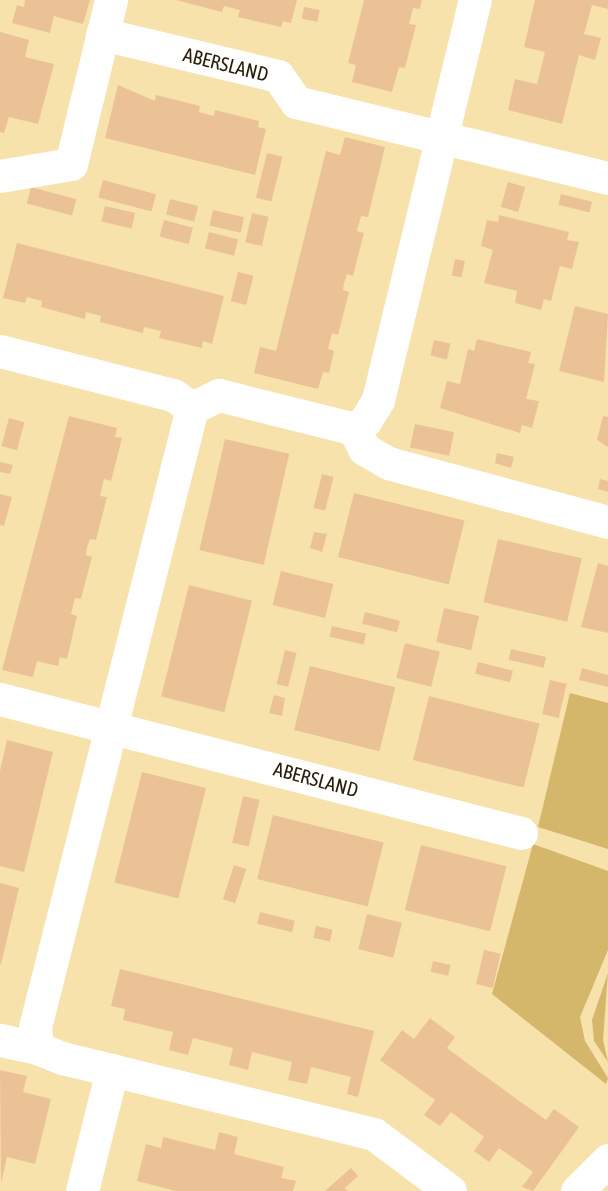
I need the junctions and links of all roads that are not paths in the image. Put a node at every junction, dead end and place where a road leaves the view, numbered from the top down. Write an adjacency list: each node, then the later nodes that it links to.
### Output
1 (111, 0): 3 (street)
2 (475, 0): 4 (street)
3 (102, 34): 4 (street, ABERSLAND); 5 (street)
4 (443, 135): 6 (street, ABERSLAND); 9 (street)
5 (0, 176)
6 (608, 178)
7 (0, 351): 8 (street)
8 (192, 408): 9 (street); 12 (street)
9 (354, 429): 10 (street)
10 (608, 522)
11 (0, 699): 12 (street, ABERSLAND)
12 (111, 726): 13 (street, ABERSLAND); 15 (street)
13 (521, 833)
14 (0, 1040): 15 (street)
15 (37, 1048): 16 (street)
16 (112, 1070): 18 (street); 19 (street)
17 (608, 1160): 20 (street)
18 (82, 1191)
19 (450, 1191)
20 (577, 1191)

